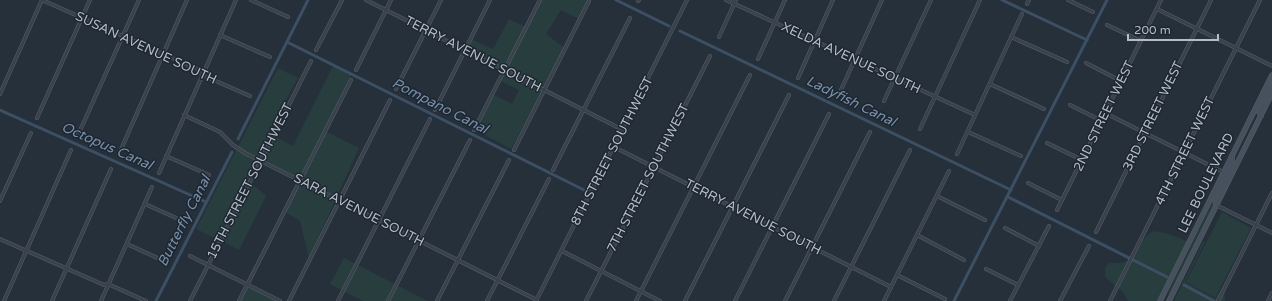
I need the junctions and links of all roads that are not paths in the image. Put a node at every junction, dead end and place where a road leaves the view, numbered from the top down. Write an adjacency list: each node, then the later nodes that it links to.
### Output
1 (42, 0): 32 (street, SUSAN AVENUE SOUTH); 71 (street)
2 (90, 0): 32 (street)
3 (139, 0): 39 (street)
4 (188, 0): 47 (street)
5 (236, 0): 38 (street)
6 (251, 0): 31 (street)
7 (342, 0): 45 (street)
8 (366, 0): 28 (street, TERRY AVENUE SOUTH)
9 (391, 0): 28 (street)
10 (441, 0): 37 (street)
11 (490, 0): 46 (street)
12 (540, 0): 57 (street)
13 (590, 0): 68 (street)
14 (687, 0): 91 (street, 8TH STREET SOUTHWEST)
15 (726, 0): 26 (street, XELDA AVENUE SOUTH)
16 (736, 0): 26 (street)
17 (785, 0): 34 (street)
18 (834, 0): 42 (street)
19 (882, 0): 51 (street)
20 (931, 0): 62 (street)
21 (980, 0): 74 (street)
22 (1068, 0): 29 (street)
23 (1211, 0): 36 (street, 3RD STREET WEST)
24 (1260, 0): 44 (street, 4TH STREET WEST)
25 (1160, 1): 27 (street, 2ND STREET WEST)
26 (734, 4): 34 (street, XELDA AVENUE SOUTH); 40 (street)
27 (1157, 9): 36 (street); 43 (street, 2ND STREET WEST)
28 (386, 10): 37 (street, TERRY AVENUE SOUTH); 56 (street)
29 (1093, 12)
30 (1022, 14): 41 (street)
31 (288, 17)
32 (82, 18): 39 (street, SUSAN AVENUE SOUTH); 86 (street)
33 (630, 18): 80 (street)
34 (774, 22): 42 (street, XELDA AVENUE SOUTH); 50 (street)
35 (1107, 24): 43 (street)
36 (1197, 29): 44 (street); 95 (street, 3RD STREET WEST)
37 (426, 30): 46 (street, TERRY AVENUE SOUTH); 67 (street)
38 (220, 35): 49 (street); 59 (street)
39 (123, 36): 47 (street, SUSAN AVENUE SOUTH); 96 (street)
40 (719, 37)
41 (1011, 37): 53 (street); 65 (street)
42 (815, 41): 51 (street, XELDA AVENUE SOUTH); 61 (street)
43 (1141, 41): 64 (street, 2ND STREET WEST)
44 (1236, 48): 55 (street); 103 (street, 4TH STREET WEST)
45 (316, 50)
46 (465, 50): 57 (street, TERRY AVENUE SOUTH); 79 (street)
47 (163, 54): 59 (street, SUSAN AVENUE SOUTH); 104 (street)
48 (710, 56): 112 (street, 7TH STREET SOUTHWEST)
49 (270, 57)
50 (758, 59)
51 (855, 60): 62 (street, XELDA AVENUE SOUTH); 69 (street)
52 (311, 61): 109 (street, 15TH STREET SOUTHWEST)
53 (1067, 62)
54 (1086, 63): 64 (street)
55 (1272, 66)
56 (356, 70)
57 (505, 70): 68 (street, TERRY AVENUE SOUTH); 90 (street)
58 (1272, 74): 106 (main road, LEE BOULEVARD)
59 (202, 75): 73 (street, SUSAN AVENUE SOUTH); 83 (street)
60 (750, 75): 123 (street)
61 (798, 78)
62 (895, 78): 74 (street, XELDA AVENUE SOUTH); 76 (street)
63 (351, 80): 120 (street)
64 (1121, 81): 81 (street, 2ND STREET WEST)
65 (990, 84): 78 (street); 84 (street)
66 (1272, 84): 85 (main road)
67 (396, 90)
68 (544, 90): 80 (street, TERRY AVENUE SOUTH); 101 (street)
69 (840, 92)
70 (1272, 92): 85 (main road, LEE BOULEVARD)
71 (0, 94)
72 (790, 95): 131 (street)
73 (250, 96)
74 (935, 97): 84 (street, XELDA AVENUE SOUTH); 89 (street)
75 (390, 100): 126 (street)
76 (884, 101)
77 (1070, 105): 88 (street)
78 (1044, 109)
79 (435, 110)
80 (584, 110): 91 (street, TERRY AVENUE SOUTH); 114 (street)
81 (1105, 113): 88 (street, 2ND STREET WEST); 95 (street)
82 (829, 114): 138 (street)
83 (184, 115): 107 (street); 109 (street, SARA AVENUE SOUTH)
84 (975, 115): 93 (street)
85 (1260, 116): 130 (main road, LEE BOULEVARD)
86 (38, 118)
87 (430, 119): 133 (street)
88 (1102, 121): 111 (street, 2ND STREET WEST)
89 (920, 129)
90 (474, 130)
91 (623, 130): 99 (street, 8TH STREET SOUTHWEST)
92 (870, 132): 148 (street)
93 (968, 132): 105 (street); 108 (street)
94 (31, 133): 128 (street)
95 (1145, 133): 103 (street); 140 (street, 3RD STREET WEST)
96 (78, 135)
97 (470, 140): 144 (street)
98 (1047, 143): 111 (street)
99 (614, 147): 112 (street, TERRY AVENUE SOUTH); 150 (street, 8TH STREET SOUTHWEST)
100 (71, 150): 149 (street)
101 (514, 150)
102 (910, 150): 156 (street)
103 (1184, 153): 116 (street); 192 (street, 4TH STREET WEST)
104 (119, 154)
105 (957, 154)
106 (1232, 155): 116 (main road, LEE BOULEVARD); 130 (main road)
107 (166, 156): 117 (street); 118 (street)
108 (1021, 156)
109 (261, 160): 120 (street, SARA AVENUE SOUTH); 155 (street, 15TH STREET SOUTHWEST)
110 (509, 160): 152 (street)
111 (1082, 160): 127 (street, 2ND STREET WEST)
112 (654, 167): 123 (street, TERRY AVENUE SOUTH); 159 (street, 7TH STREET SOUTHWEST)
113 (111, 169): 157 (street)
114 (553, 170)
115 (949, 171): 125 (street)
116 (1224, 172): 193 (main road, LEE BOULEVARD)
117 (158, 173)
118 (209, 174)
119 (549, 179): 161 (street)
120 (300, 180): 126 (street, SARA AVENUE SOUTH); 163 (street)
121 (1028, 183): 127 (street)
122 (152, 187): 129 (street)
123 (693, 187): 131 (street, TERRY AVENUE SOUTH); 166 (street)
124 (1272, 193): 136 (street)
125 (937, 196): 134 (street); 142 (street)
126 (340, 200): 133 (street, SARA AVENUE SOUTH); 176 (street)
127 (1062, 200): 132 (street, 2ND STREET WEST)
128 (0, 201)
129 (145, 204): 135 (street); 145 (street)
130 (1216, 205): 136 (street); 194 (main road, LEE BOULEVARD)
131 (733, 207): 138 (street, TERRY AVENUE SOUTH); 185 (street)
132 (1058, 210)
133 (379, 220): 144 (street, SARA AVENUE SOUTH); 177 (street)
134 (985, 220)
135 (185, 222)
136 (1256, 225): 141 (street); 195 (street)
137 (1049, 226): 146 (street)
138 (772, 227): 148 (street, TERRY AVENUE SOUTH); 186 (street)
139 (1005, 228): 146 (street)
140 (1096, 232)
141 (1272, 233)
142 (917, 236): 153 (street); 160 (street)
143 (0, 239): 149 (street)
144 (419, 240): 152 (street, SARA AVENUE SOUTH); 178 (street)
145 (126, 244): 154 (street); 162 (street)
146 (1039, 246): 164 (street)
147 (1089, 246): 191 (street)
148 (812, 247): 156 (street, TERRY AVENUE SOUTH); 187 (street)
149 (27, 251): 157 (street); 169 (street)
150 (562, 251): 159 (street); 181 (street, 8TH STREET SOUTHWEST)
151 (190, 256): 155 (street)
152 (458, 260): 161 (street, SARA AVENUE SOUTH); 179 (street)
153 (964, 260)
154 (164, 261)
155 (208, 265): 163 (street); 173 (street, 15TH STREET SOUTHWEST)
156 (851, 267): 165 (street, TERRY AVENUE SOUTH); 188 (street)
157 (67, 269): 162 (street); 170 (street)
158 (986, 269): 164 (street)
159 (601, 271): 166 (street); 182 (street, 7TH STREET SOUTHWEST)
160 (897, 275): 165 (street); 168 (street)
161 (498, 280): 180 (street); 181 (street, SARA AVENUE SOUTH)
162 (108, 284): 171 (street); 172 (street)
163 (247, 285): 174 (street); 175 (street)
164 (1018, 286): 190 (street)
165 (891, 287): 189 (street)
166 (641, 291): 183 (street); 184 (street)
167 (1272, 293): 196 (street)
168 (945, 299)
169 (4, 301)
170 (52, 301)
171 (101, 301)
172 (146, 301)
173 (190, 301)
174 (239, 301)
175 (280, 301)
176 (289, 301)
177 (338, 301)
178 (388, 301)
179 (438, 301)
180 (487, 301)
181 (537, 301)
182 (586, 301)
183 (636, 301)
184 (660, 301)
185 (685, 301)
186 (735, 301)
187 (785, 301)
188 (834, 301)
189 (884, 301)
190 (1010, 301)
191 (1060, 301)
192 (1110, 301)
193 (1160, 301)
194 (1169, 301)
195 (1218, 301)
196 (1268, 301)

